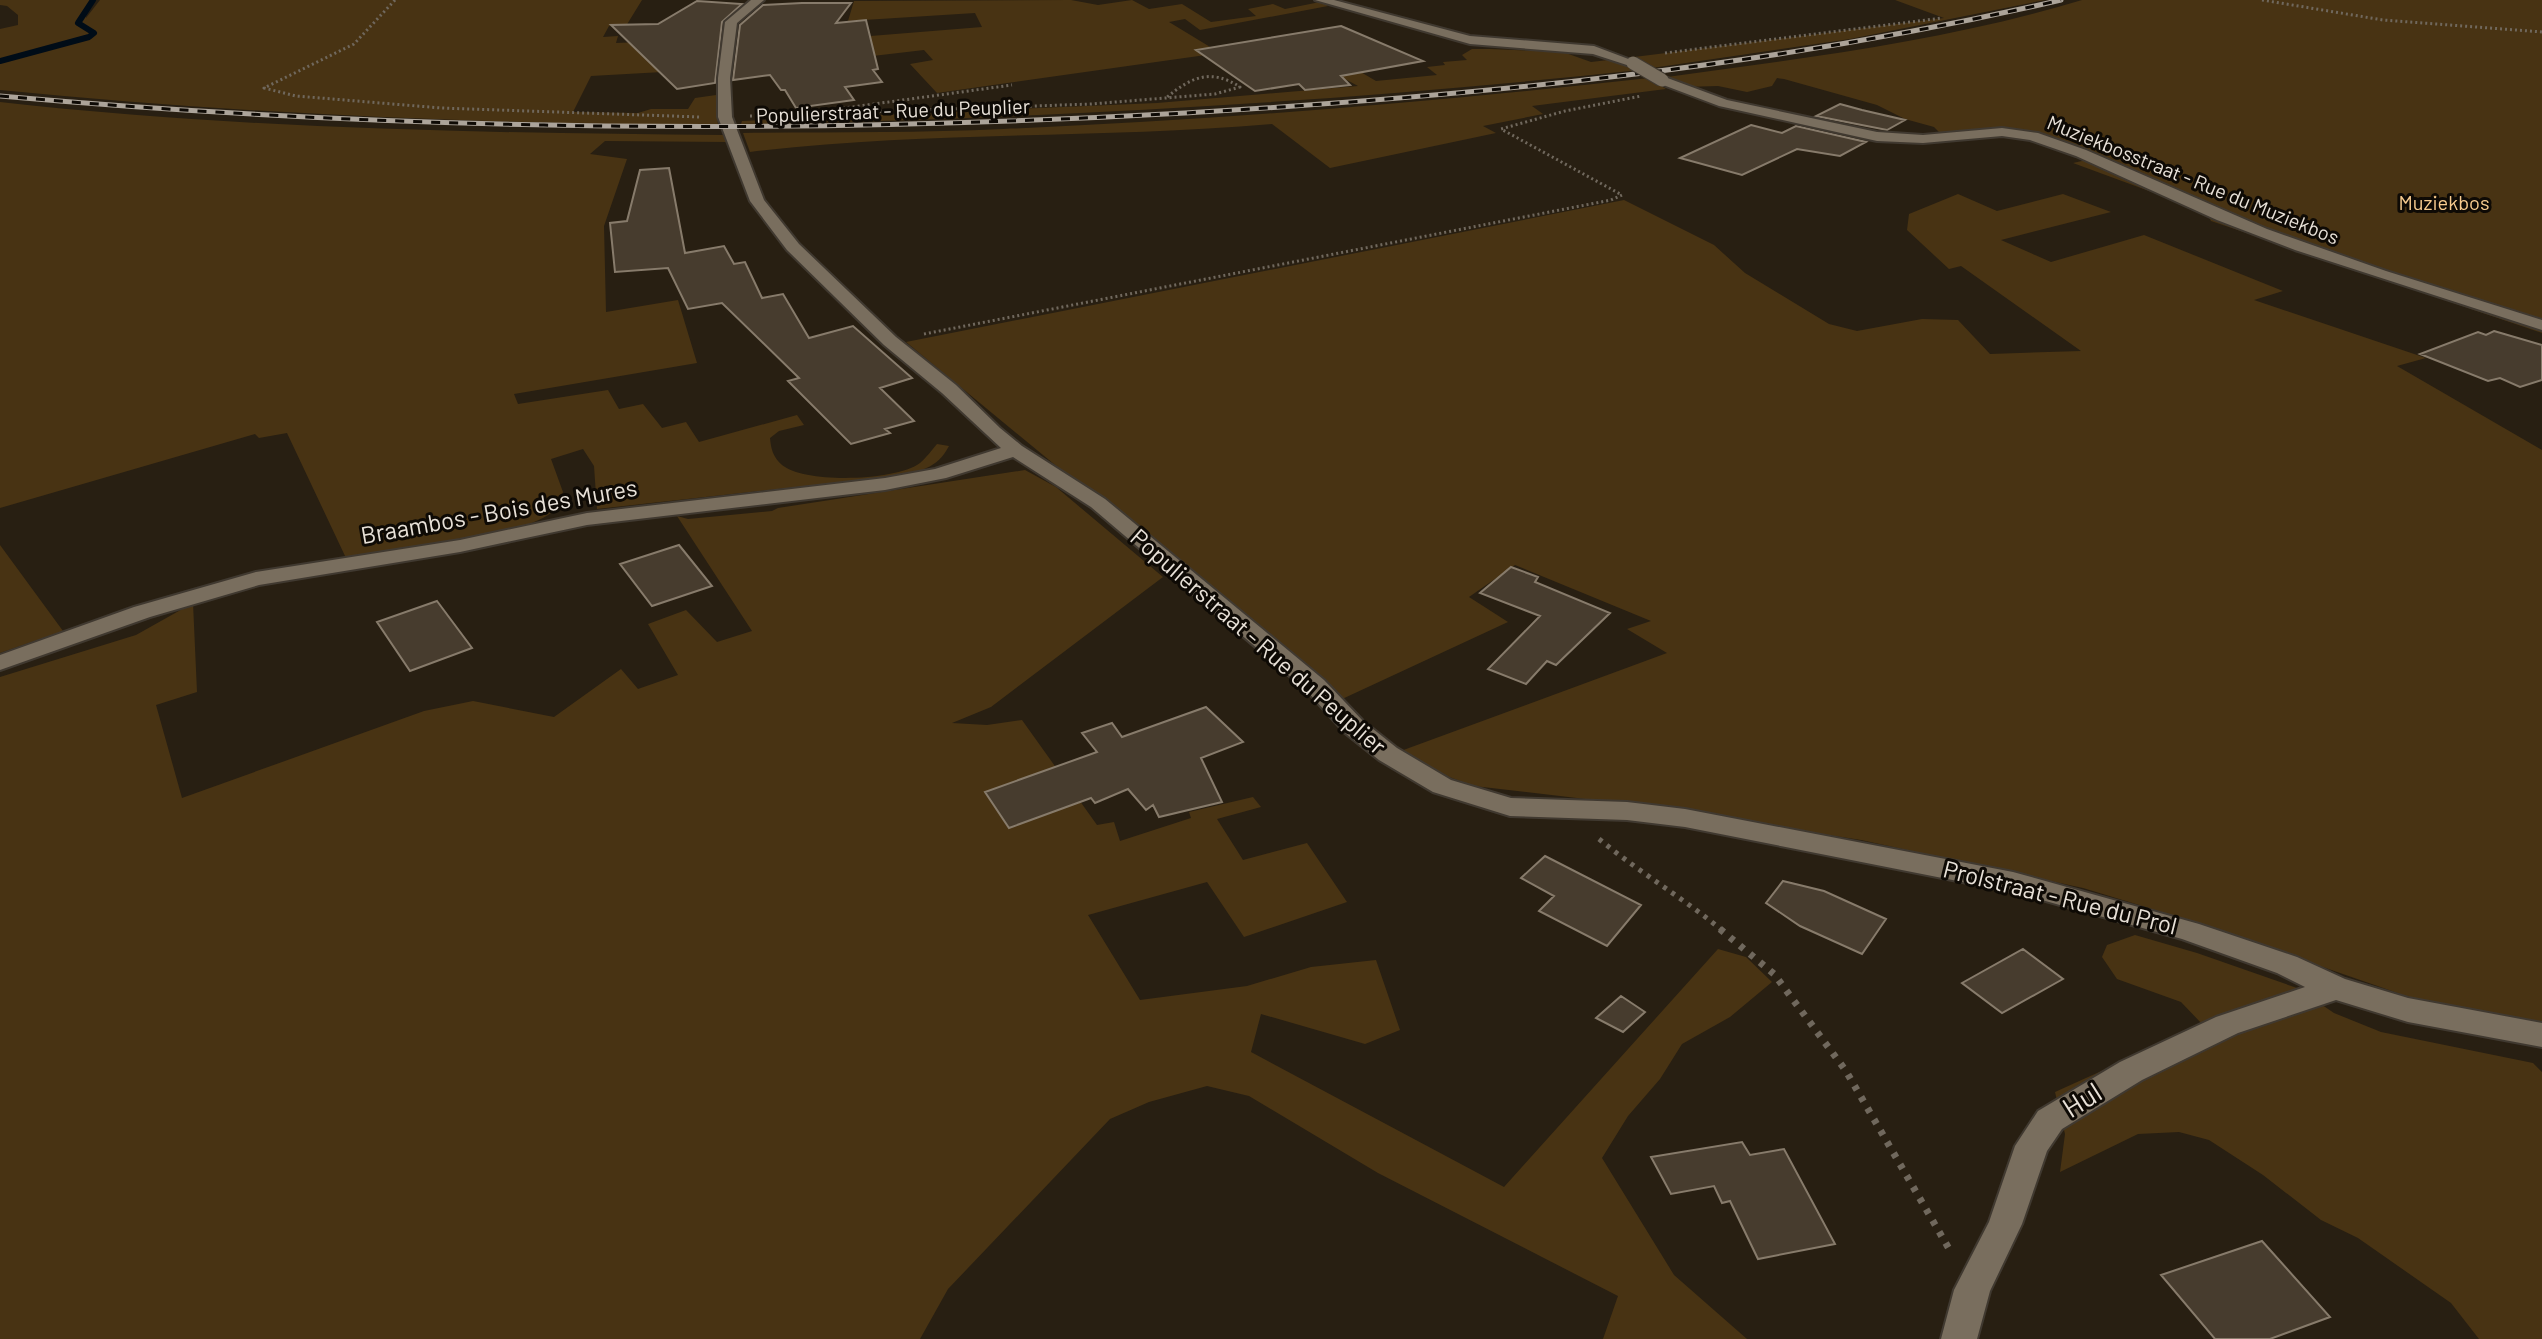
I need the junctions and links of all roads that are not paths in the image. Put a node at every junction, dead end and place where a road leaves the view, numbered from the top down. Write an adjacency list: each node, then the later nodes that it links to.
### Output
1 (758, 0): 4 (street, Populierstraat - Rue du Peuplier)
2 (1321, 0): 3 (street, Muziekbosstraat - Rue du Muziekbos, bridge)
3 (2542, 325)
4 (1015, 450): 5 (street, Braambos - Bois des Mures); 6 (street, Populierstraat - Rue du Peuplier)
5 (0, 663)
6 (1566, 810): 7 (street, Prolstraat - Rue du Prol)
7 (2335, 988): 8 (street, Prolstraat - Rue du Prol); 9 (street, Hul)
8 (2542, 1035)
9 (1959, 1339)

